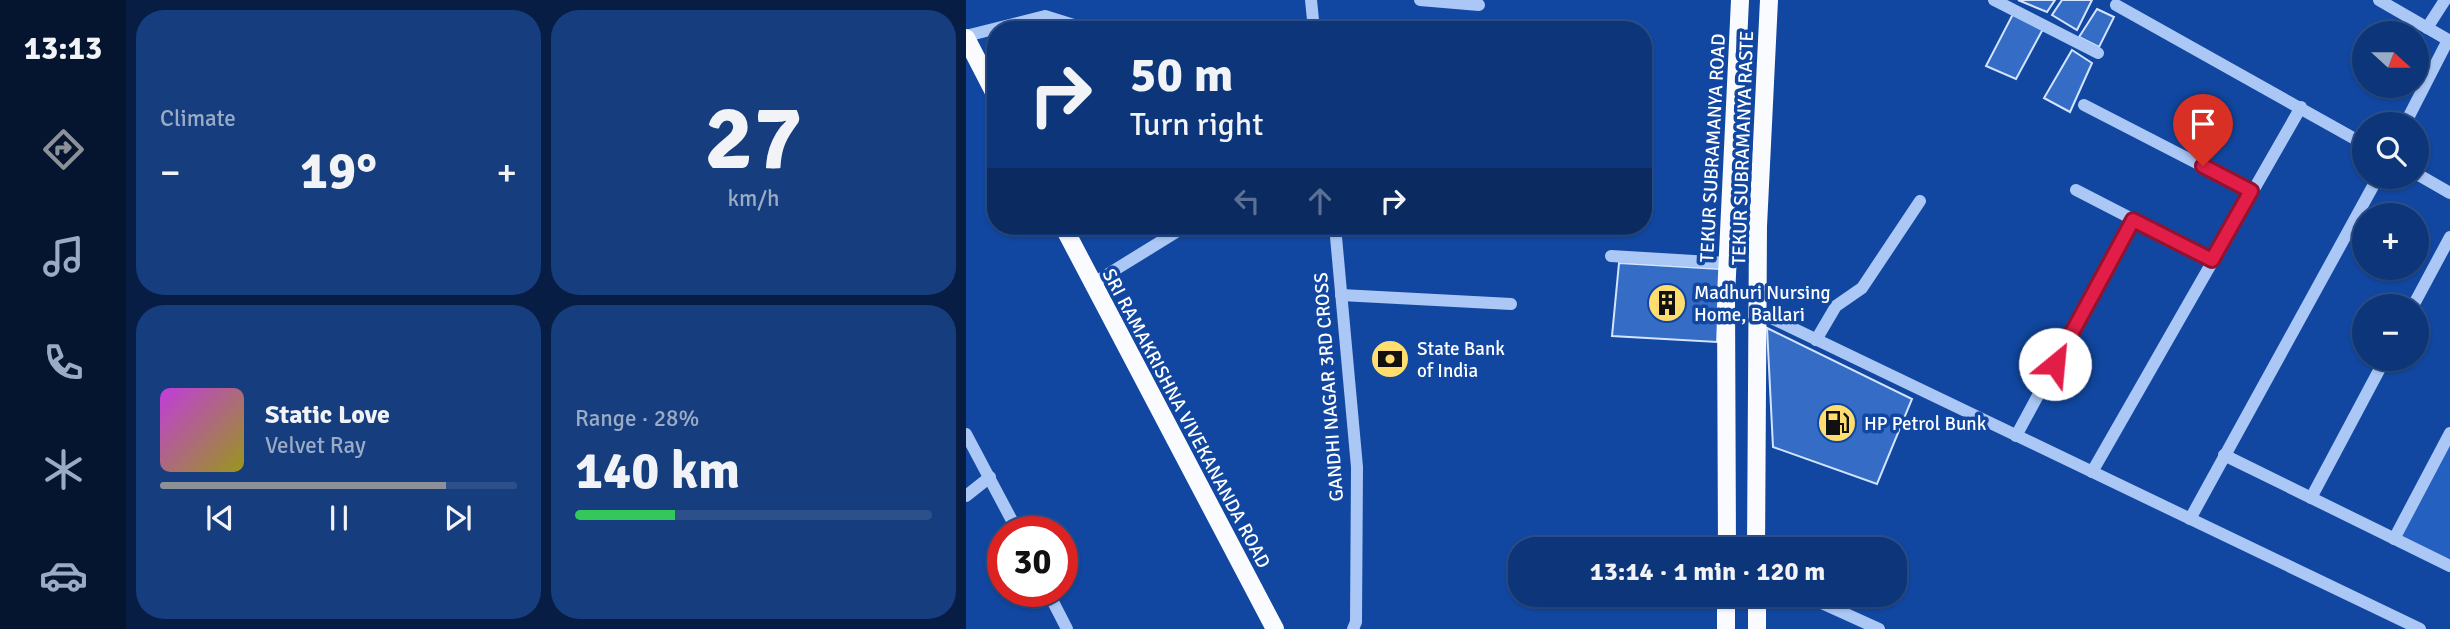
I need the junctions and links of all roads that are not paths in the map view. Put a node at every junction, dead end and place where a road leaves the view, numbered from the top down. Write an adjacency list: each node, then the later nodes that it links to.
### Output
1 (1311, 0): 12 (street)
2 (1420, 0): 8 (street)
3 (1740, 0): 38 (main road, TEKUR SUBRAMANYA ROAD)
4 (1769, 0): 43 (main road, TEKUR SUBRAMANYA RASTE)
5 (1994, 0): 19 (street)
6 (2379, 0): 13 (street)
7 (2445, 0): 14 (street)
8 (1479, 5)
9 (2116, 5): 22 (street)
10 (1026, 21): 11 (street)
11 (1061, 21)
12 (1313, 21)
13 (2415, 21)
14 (2429, 25)
15 (2429, 29): 18 (street)
16 (987, 31): 17 (street)
17 (966, 37): 20 (main road)
18 (2449, 41): 23 (street)
19 (2098, 54)
20 (987, 78)
21 (2084, 105): 28 (street)
22 (2301, 107): 24 (street); 28 (street)
23 (2411, 112)
24 (2352, 137)
25 (2429, 181): 29 (street)
26 (2371, 189): 49 (street)
27 (2076, 190): 31 (street)
28 (2251, 191): 37 (street)
29 (2450, 193)
30 (1920, 201): 44 (street)
31 (2133, 220): 37 (street); 48 (street)
32 (1068, 235): 39 (main road, SRI RAMAKRISHNA VIVEKANANDA ROAD)
33 (1171, 235): 39 (street)
34 (1336, 235): 41 (street, GANDHI NAGAR 3RD CROSS)
35 (2450, 237): 40 (street)
36 (1611, 256): 38 (street)
37 (2212, 260): 50 (street)
38 (1727, 263): 56 (main road, TEKUR SUBRAMANYA ROAD)
39 (1092, 284): 65 (main road, SRI RAMAKRISHNA VIVEKANANDA ROAD)
40 (2419, 294)
41 (1341, 295): 42 (street); 66 (street, GANDHI NAGAR 3RD CROSS)
42 (1511, 304)
43 (1757, 311): 44 (street); 57 (main road, TEKUR SUBRAMANYA RASTE)
44 (1816, 340): 48 (street)
45 (2379, 371): 53 (street)
46 (2450, 433): 58 (street)
47 (966, 434): 51 (street)
48 (2016, 436): 50 (street)
49 (2224, 456): 53 (street); 55 (street)
50 (2092, 472): 55 (street)
51 (990, 477): 52 (street); 54 (street)
52 (966, 496)
53 (2311, 498): 58 (street)
54 (1010, 516)
55 (2190, 519): 70 (street)
56 (1727, 537)
57 (1756, 537)
58 (2394, 539): 59 (street)
59 (2450, 566)
60 (1056, 607): 64 (street)
61 (1726, 607): 67 (main road)
62 (1756, 607): 68 (main road)
63 (1831, 607): 69 (street)
64 (1067, 629)
65 (1275, 629)
66 (1353, 629)
67 (1726, 629)
68 (1757, 629)
69 (1880, 629)
70 (2420, 629)

